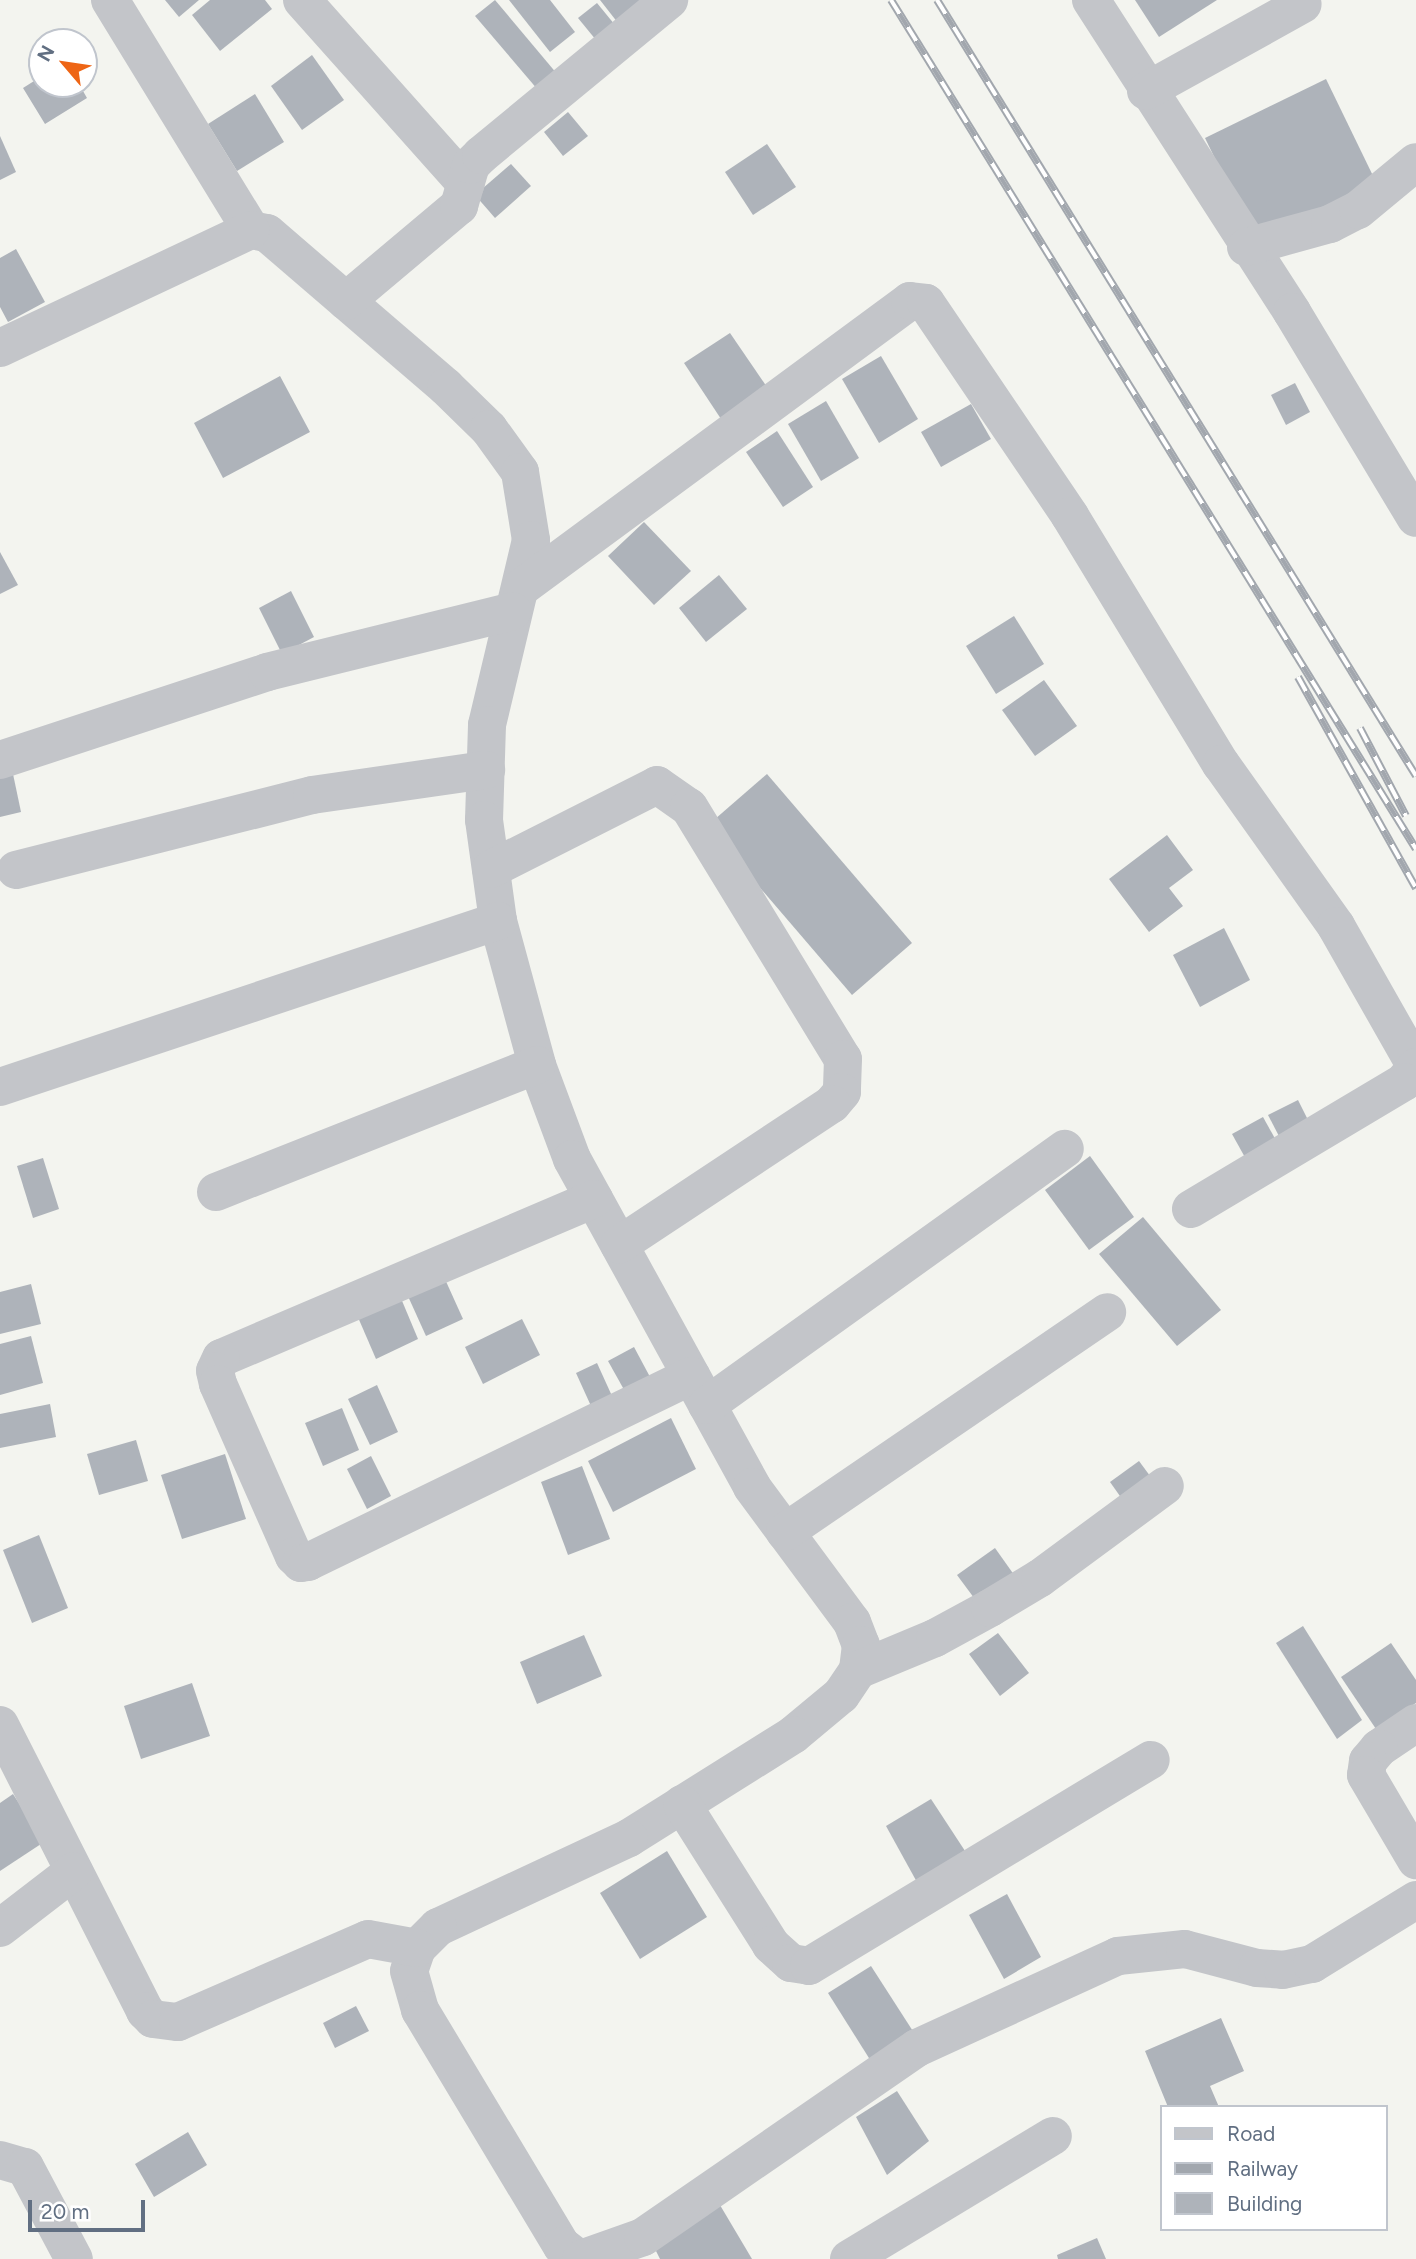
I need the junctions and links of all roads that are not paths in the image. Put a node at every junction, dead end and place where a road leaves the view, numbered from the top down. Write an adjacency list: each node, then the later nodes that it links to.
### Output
1 (110, 0): 9 (street)
2 (302, 0): 8 (street)
3 (670, 0): 8 (street)
4 (1091, 0): 6 (street)
5 (1303, 4): 6 (street)
6 (1146, 90): 10 (street)
7 (1416, 162): 10 (street)
8 (466, 184): 11 (street)
9 (251, 230): 11 (street); 12 (street)
10 (1246, 247): 13 (street)
11 (346, 301): 14 (street)
12 (0, 348)
13 (1416, 518)
14 (518, 599): 15 (street); 16 (street); 25 (street)
15 (0, 760)
16 (486, 770): 17 (street); 18 (street)
17 (491, 869): 19 (street); 26 (street)
18 (16, 870)
19 (498, 921): 20 (street); 21 (street)
20 (537, 1066): 23 (street); 24 (street)
21 (0, 1087)
22 (1065, 1149): 28 (street)
23 (216, 1192)
24 (594, 1199): 26 (street); 28 (street)
25 (1191, 1209)
26 (619, 1245): 28 (street)
27 (1107, 1312): 30 (street)
28 (699, 1391): 30 (street)
29 (1165, 1486): 31 (street)
30 (785, 1532): 31 (street)
31 (858, 1670): 35 (street)
32 (1416, 1723): 36 (street)
33 (0, 1725): 37 (street)
34 (1151, 1760): 35 (street)
35 (682, 1804): 40 (street)
36 (1416, 1860)
37 (74, 1871): 39 (street); 40 (street)
38 (1416, 1900): 44 (street)
39 (0, 1928)
40 (417, 1948): 44 (street)
41 (1053, 2136): 45 (street)
42 (0, 2160): 43 (street)
43 (74, 2259)
44 (580, 2259)
45 (849, 2259)

